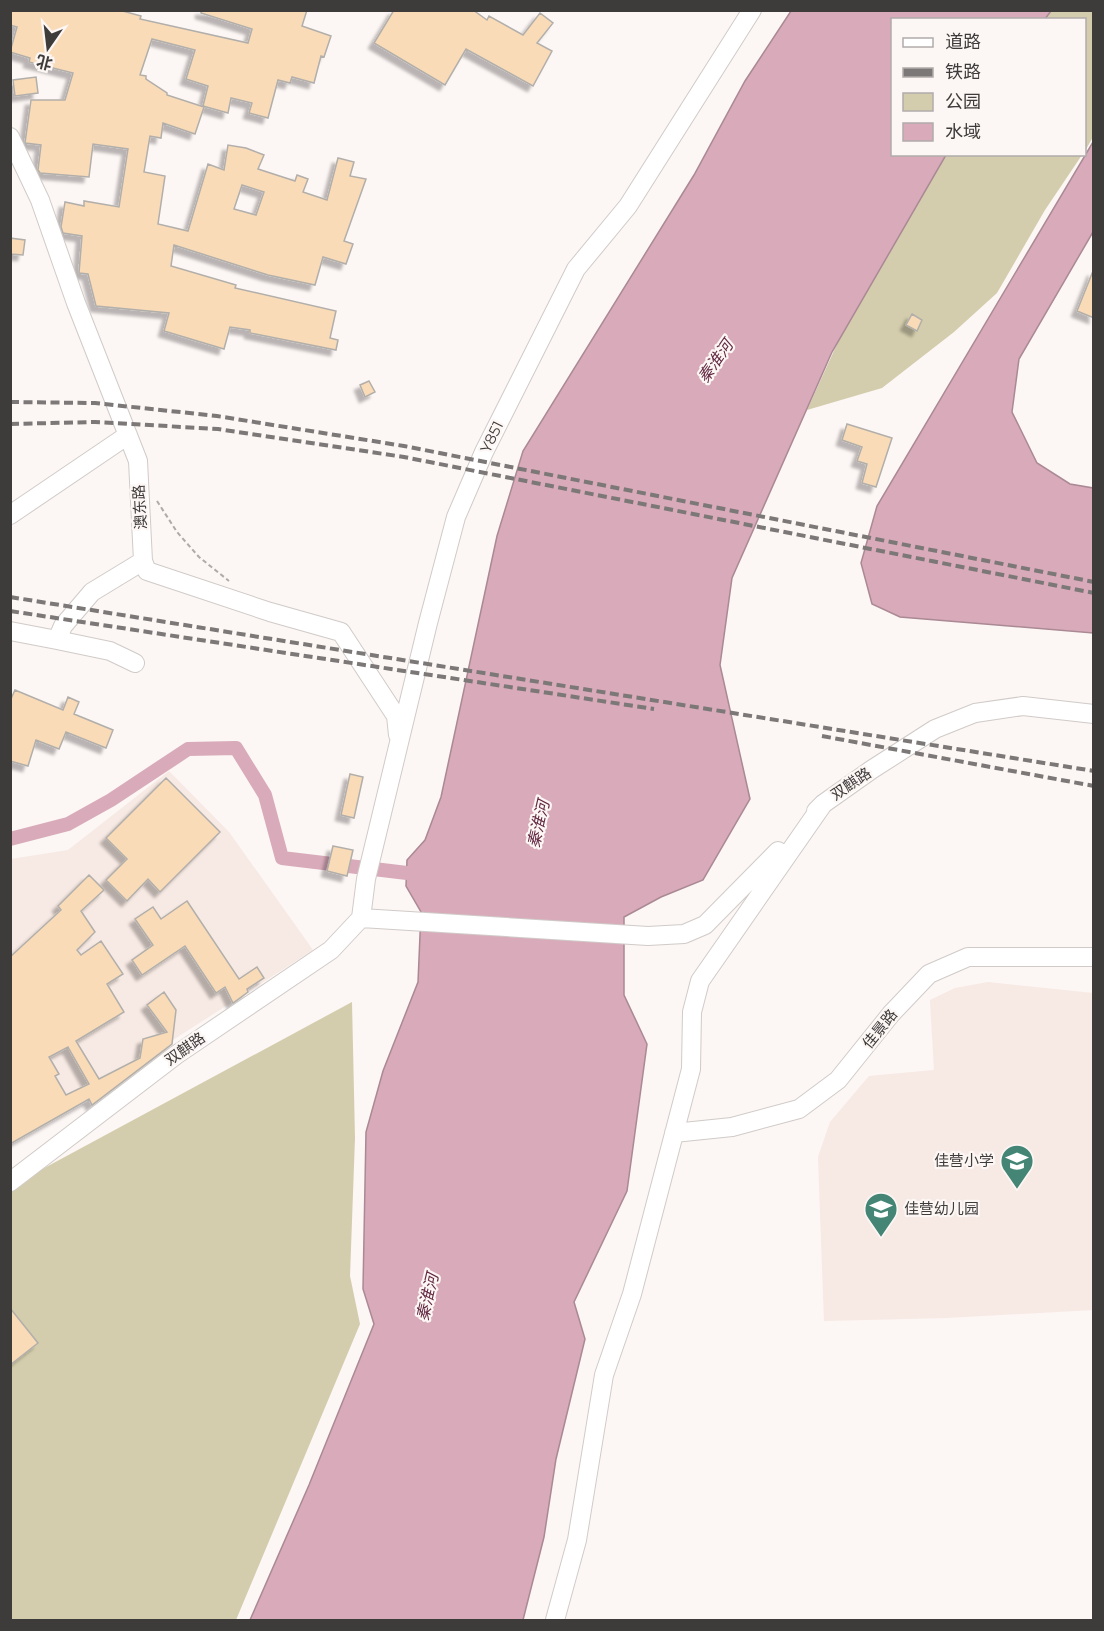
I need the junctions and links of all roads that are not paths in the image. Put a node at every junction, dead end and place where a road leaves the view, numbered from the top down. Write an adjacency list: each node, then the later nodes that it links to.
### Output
1 (752, 10): 10 (street, Y851)
2 (10, 137): 3 (street, 澳东路)
3 (128, 435): 4 (street); 5 (street, 澳东路)
4 (10, 515)
5 (143, 561): 7 (street); 10 (street)
6 (10, 631): 7 (street)
7 (57, 640): 8 (street)
8 (135, 663)
9 (1094, 714): 11 (street, 双麒路)
10 (400, 742): 12 (street, Y851)
11 (822, 804): 12 (street, 双麒路); 14 (street)
12 (361, 918): 15 (street, 双麒路)
13 (1094, 957): 14 (street, 佳景路)
14 (674, 1133): 16 (street)
15 (10, 1182)
16 (555, 1620)

